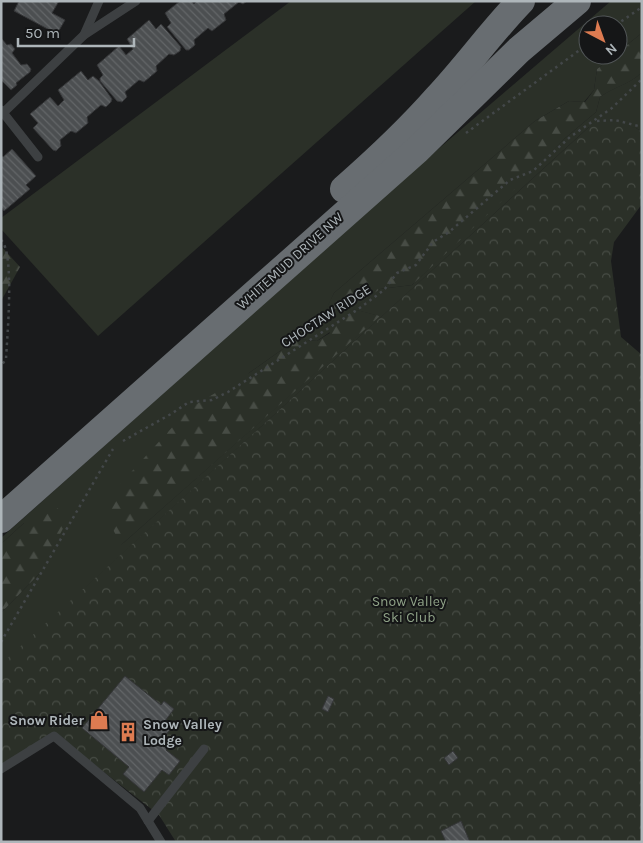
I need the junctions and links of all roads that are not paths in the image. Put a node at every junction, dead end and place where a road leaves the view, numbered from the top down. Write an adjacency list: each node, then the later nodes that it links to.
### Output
1 (99, 1): 6 (lane)
2 (136, 1): 6 (lane)
3 (521, 1): 10 (highway, WHITEMUD DRIVE NW)
4 (569, 1): 7 (highway)
5 (577, 1): 7 (highway, WHITEMUD DRIVE NW)
6 (84, 35): 8 (lane)
7 (519, 50): 11 (highway, WHITEMUD DRIVE NW)
8 (2, 111): 9 (lane)
9 (38, 157)
10 (1, 499)
11 (1, 519)
12 (204, 749): 14 (lane)
13 (1, 769): 14 (lane)
14 (148, 820): 15 (lane)
15 (161, 842)

